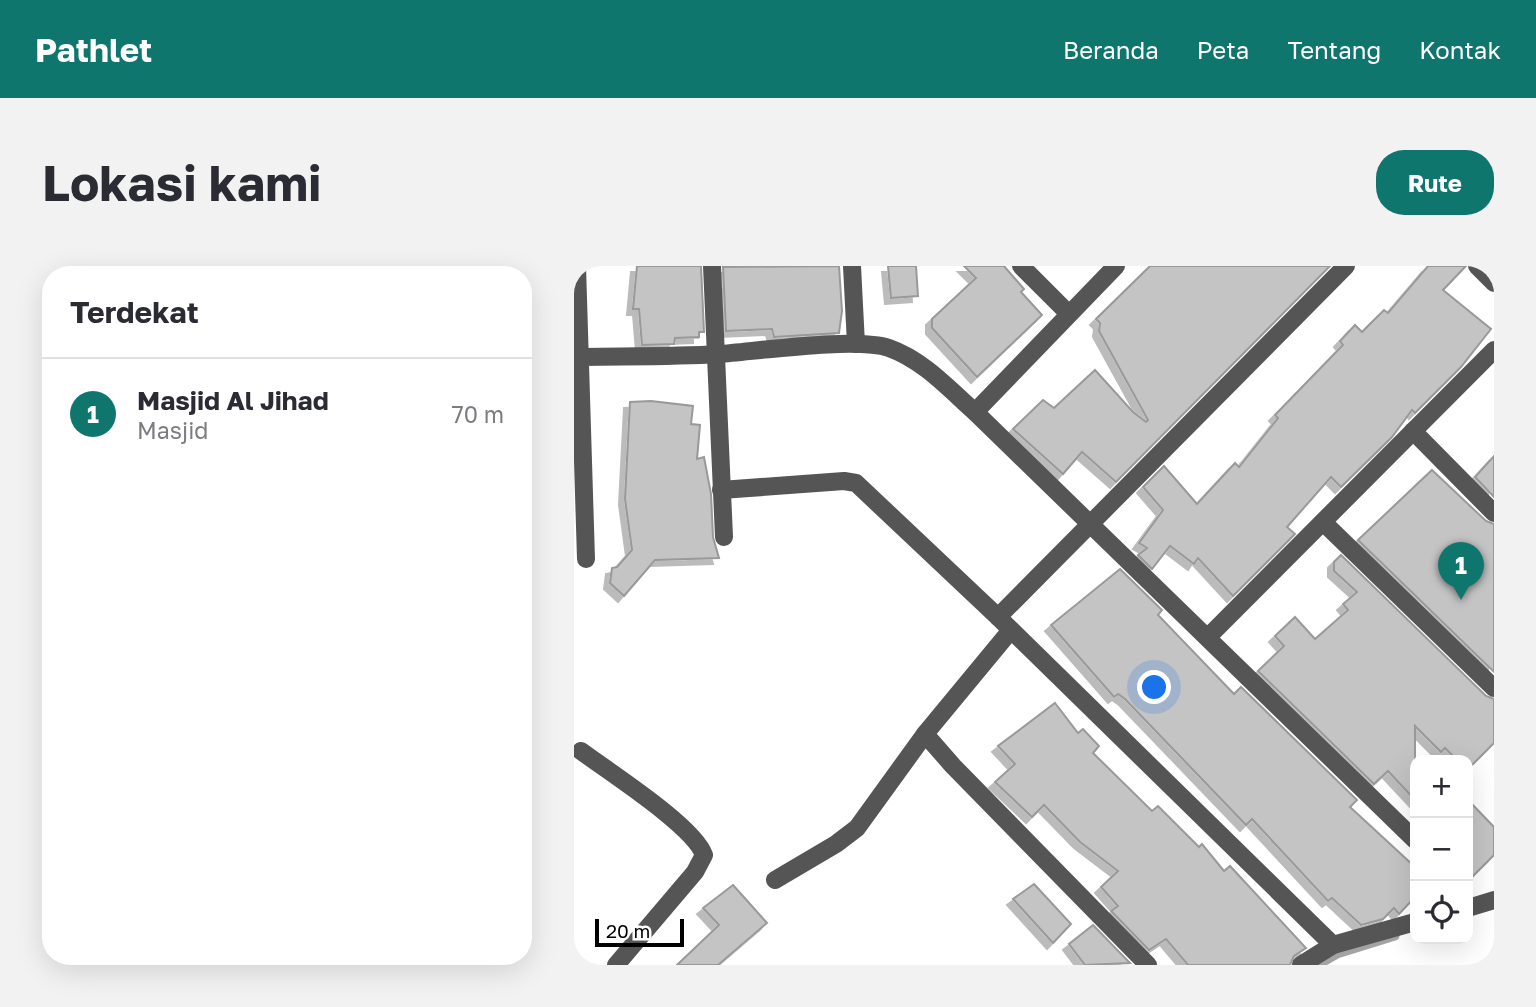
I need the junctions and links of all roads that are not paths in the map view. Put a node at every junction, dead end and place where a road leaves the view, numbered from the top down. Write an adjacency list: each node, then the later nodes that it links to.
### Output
1 (577, 266): 13 (street)
2 (712, 266): 12 (street)
3 (852, 266): 10 (street)
4 (1021, 266): 9 (street)
5 (1116, 266): 9 (street)
6 (1346, 266): 19 (street)
7 (1477, 266): 8 (street)
8 (1494, 283)
9 (1069, 314): 14 (street)
10 (856, 344): 12 (street); 14 (street)
11 (1494, 350): 15 (street)
12 (714, 354): 13 (street); 16 (street)
13 (577, 357): 21 (street)
14 (975, 412): 19 (street)
15 (1413, 431): 17 (street); 18 (street)
16 (721, 490): 20 (street); 22 (street)
17 (1494, 513)
18 (1323, 522): 24 (street); 25 (street)
19 (1091, 523): 22 (street); 24 (street)
20 (724, 537)
21 (586, 559)
22 (998, 617): 23 (street)
23 (1011, 630): 26 (street); 31 (street)
24 (1208, 637): 28 (street)
25 (1494, 688)
26 (925, 734): 29 (street); 33 (street)
27 (581, 751): 32 (street)
28 (1410, 835)
29 (775, 880)
30 (1410, 923): 31 (street)
31 (1333, 945): 34 (street)
32 (616, 965)
33 (1148, 965)
34 (1301, 965)

